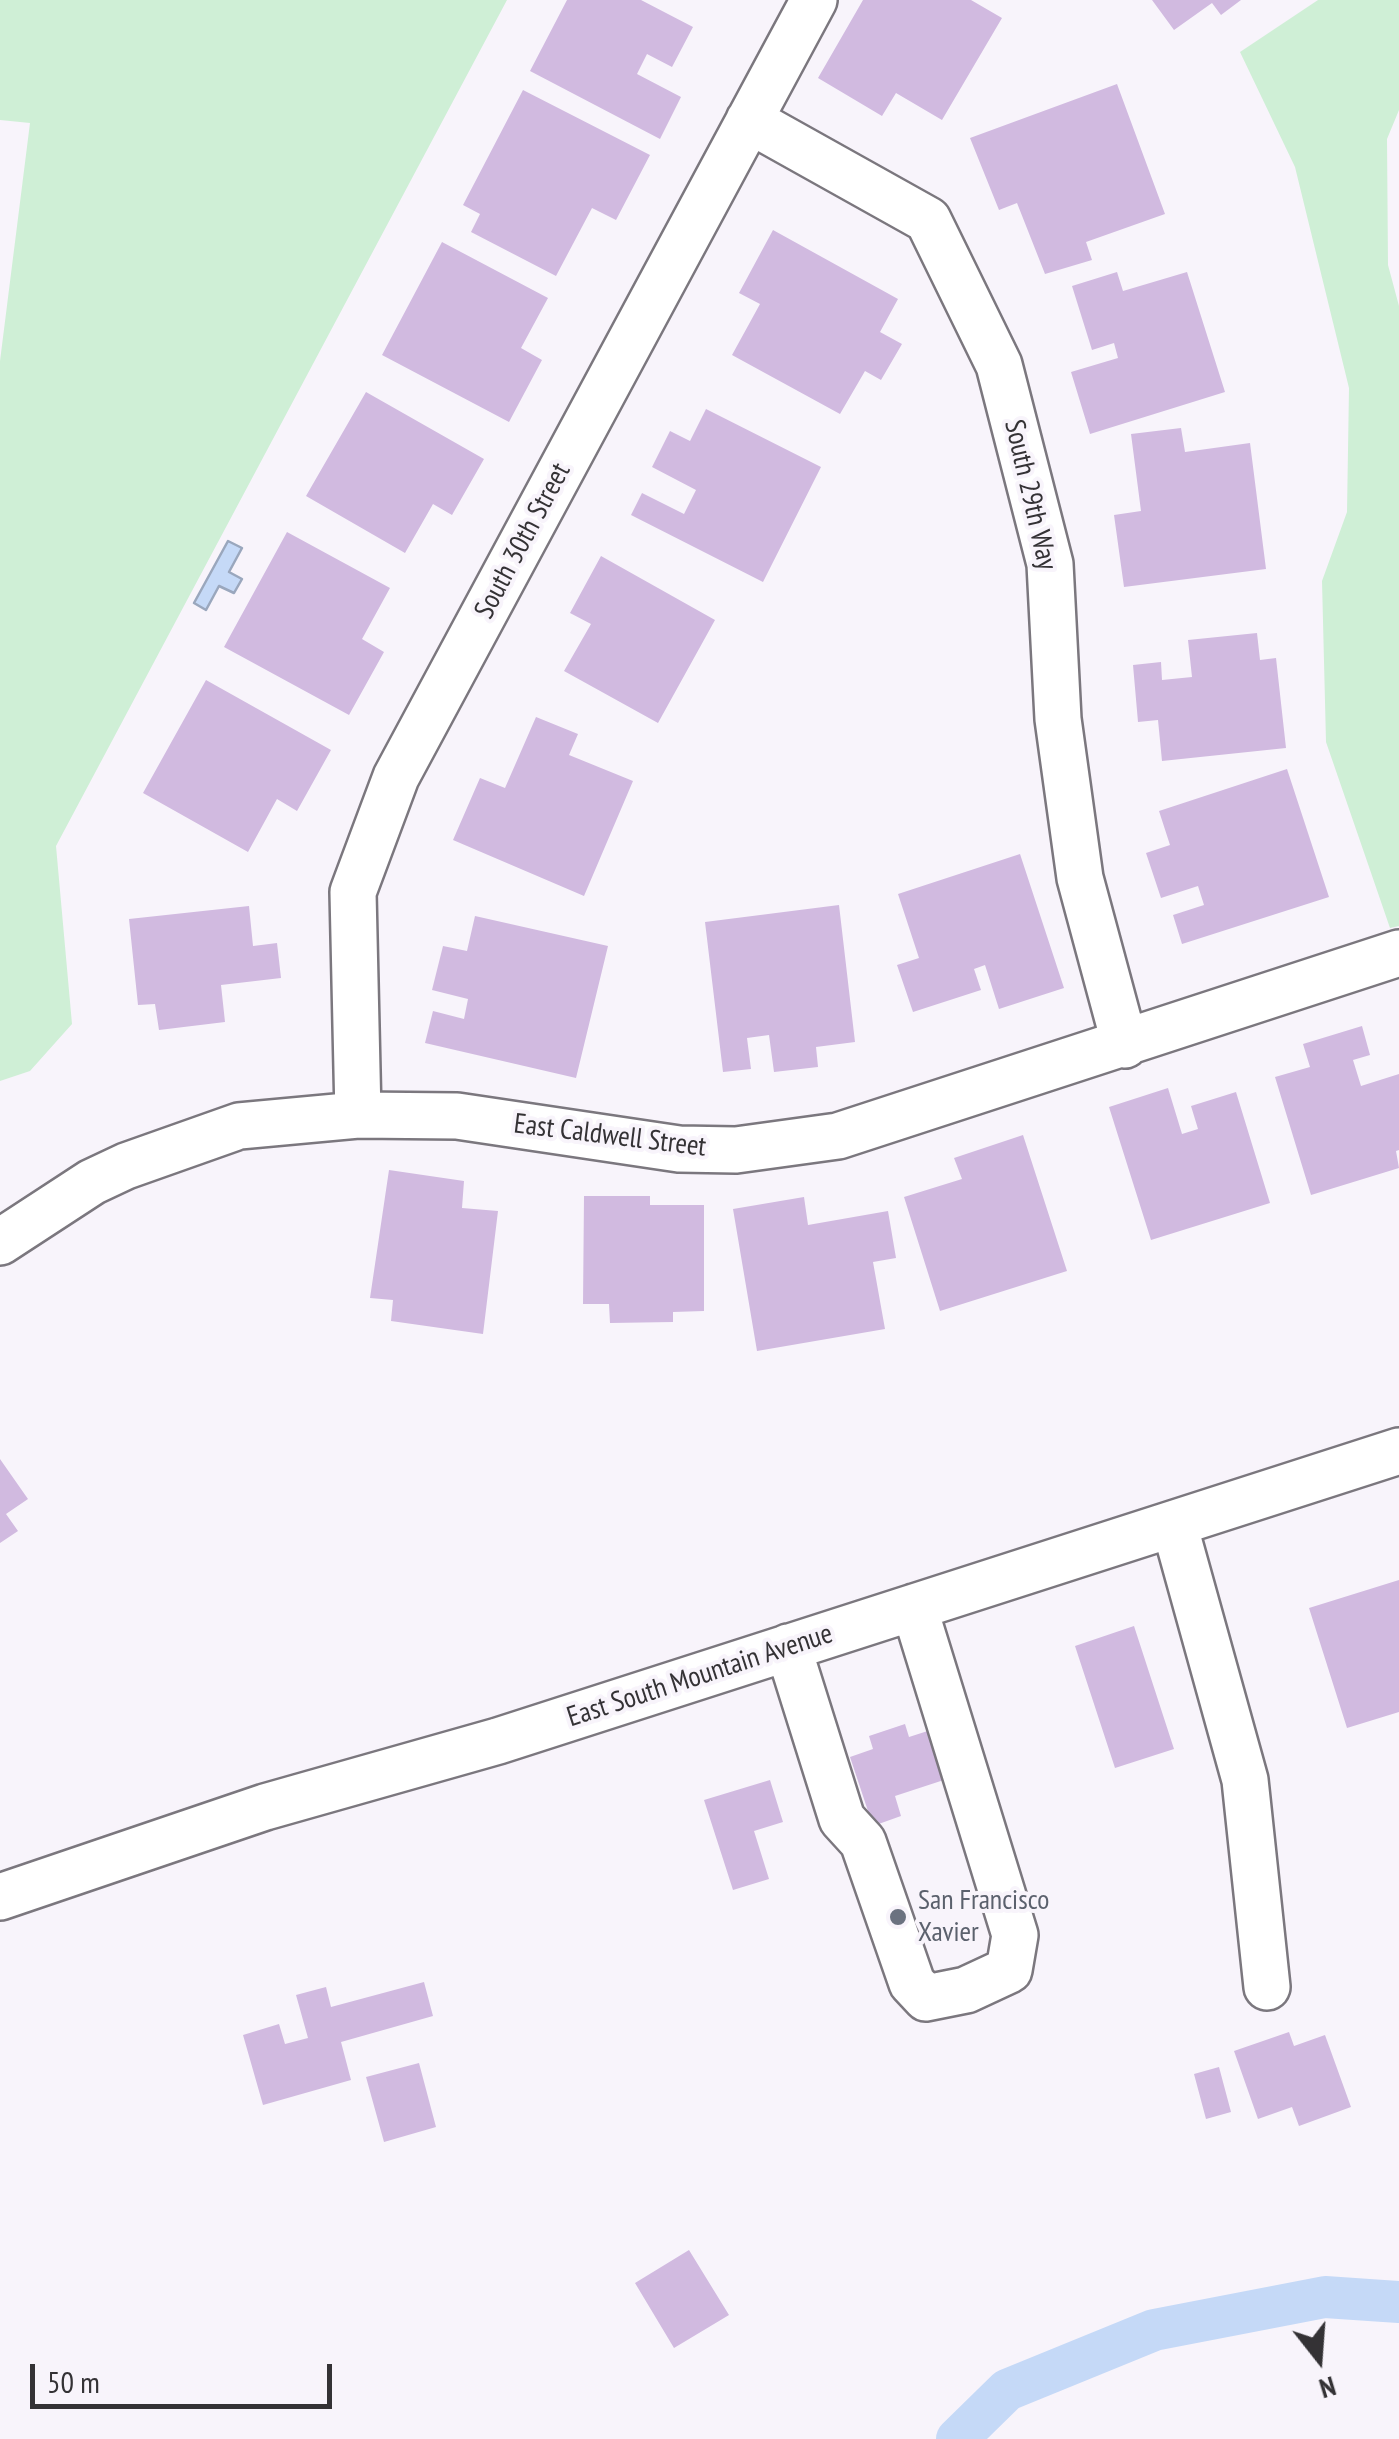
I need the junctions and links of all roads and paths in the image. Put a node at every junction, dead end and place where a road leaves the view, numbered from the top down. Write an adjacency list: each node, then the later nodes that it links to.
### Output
1 (814, 0): 2 (street, South 30th Street)
2 (749, 120): 4 (street, South 29th Way); 5 (street, South 30th Street)
3 (1399, 953): 4 (street, East Caldwell Street)
4 (1125, 1045): 5 (street, East Caldwell Street)
5 (358, 1115): 6 (street, East Caldwell Street)
6 (0, 1242)
7 (1399, 1451): 8 (street, East South Mountain Avenue)
8 (1174, 1524): 9 (street, East South Mountain Avenue); 12 (street)
9 (914, 1607): 10 (street, East South Mountain Avenue); 10 (street)
10 (788, 1647): 11 (street, East South Mountain Avenue)
11 (0, 1896)
12 (1267, 1987)

